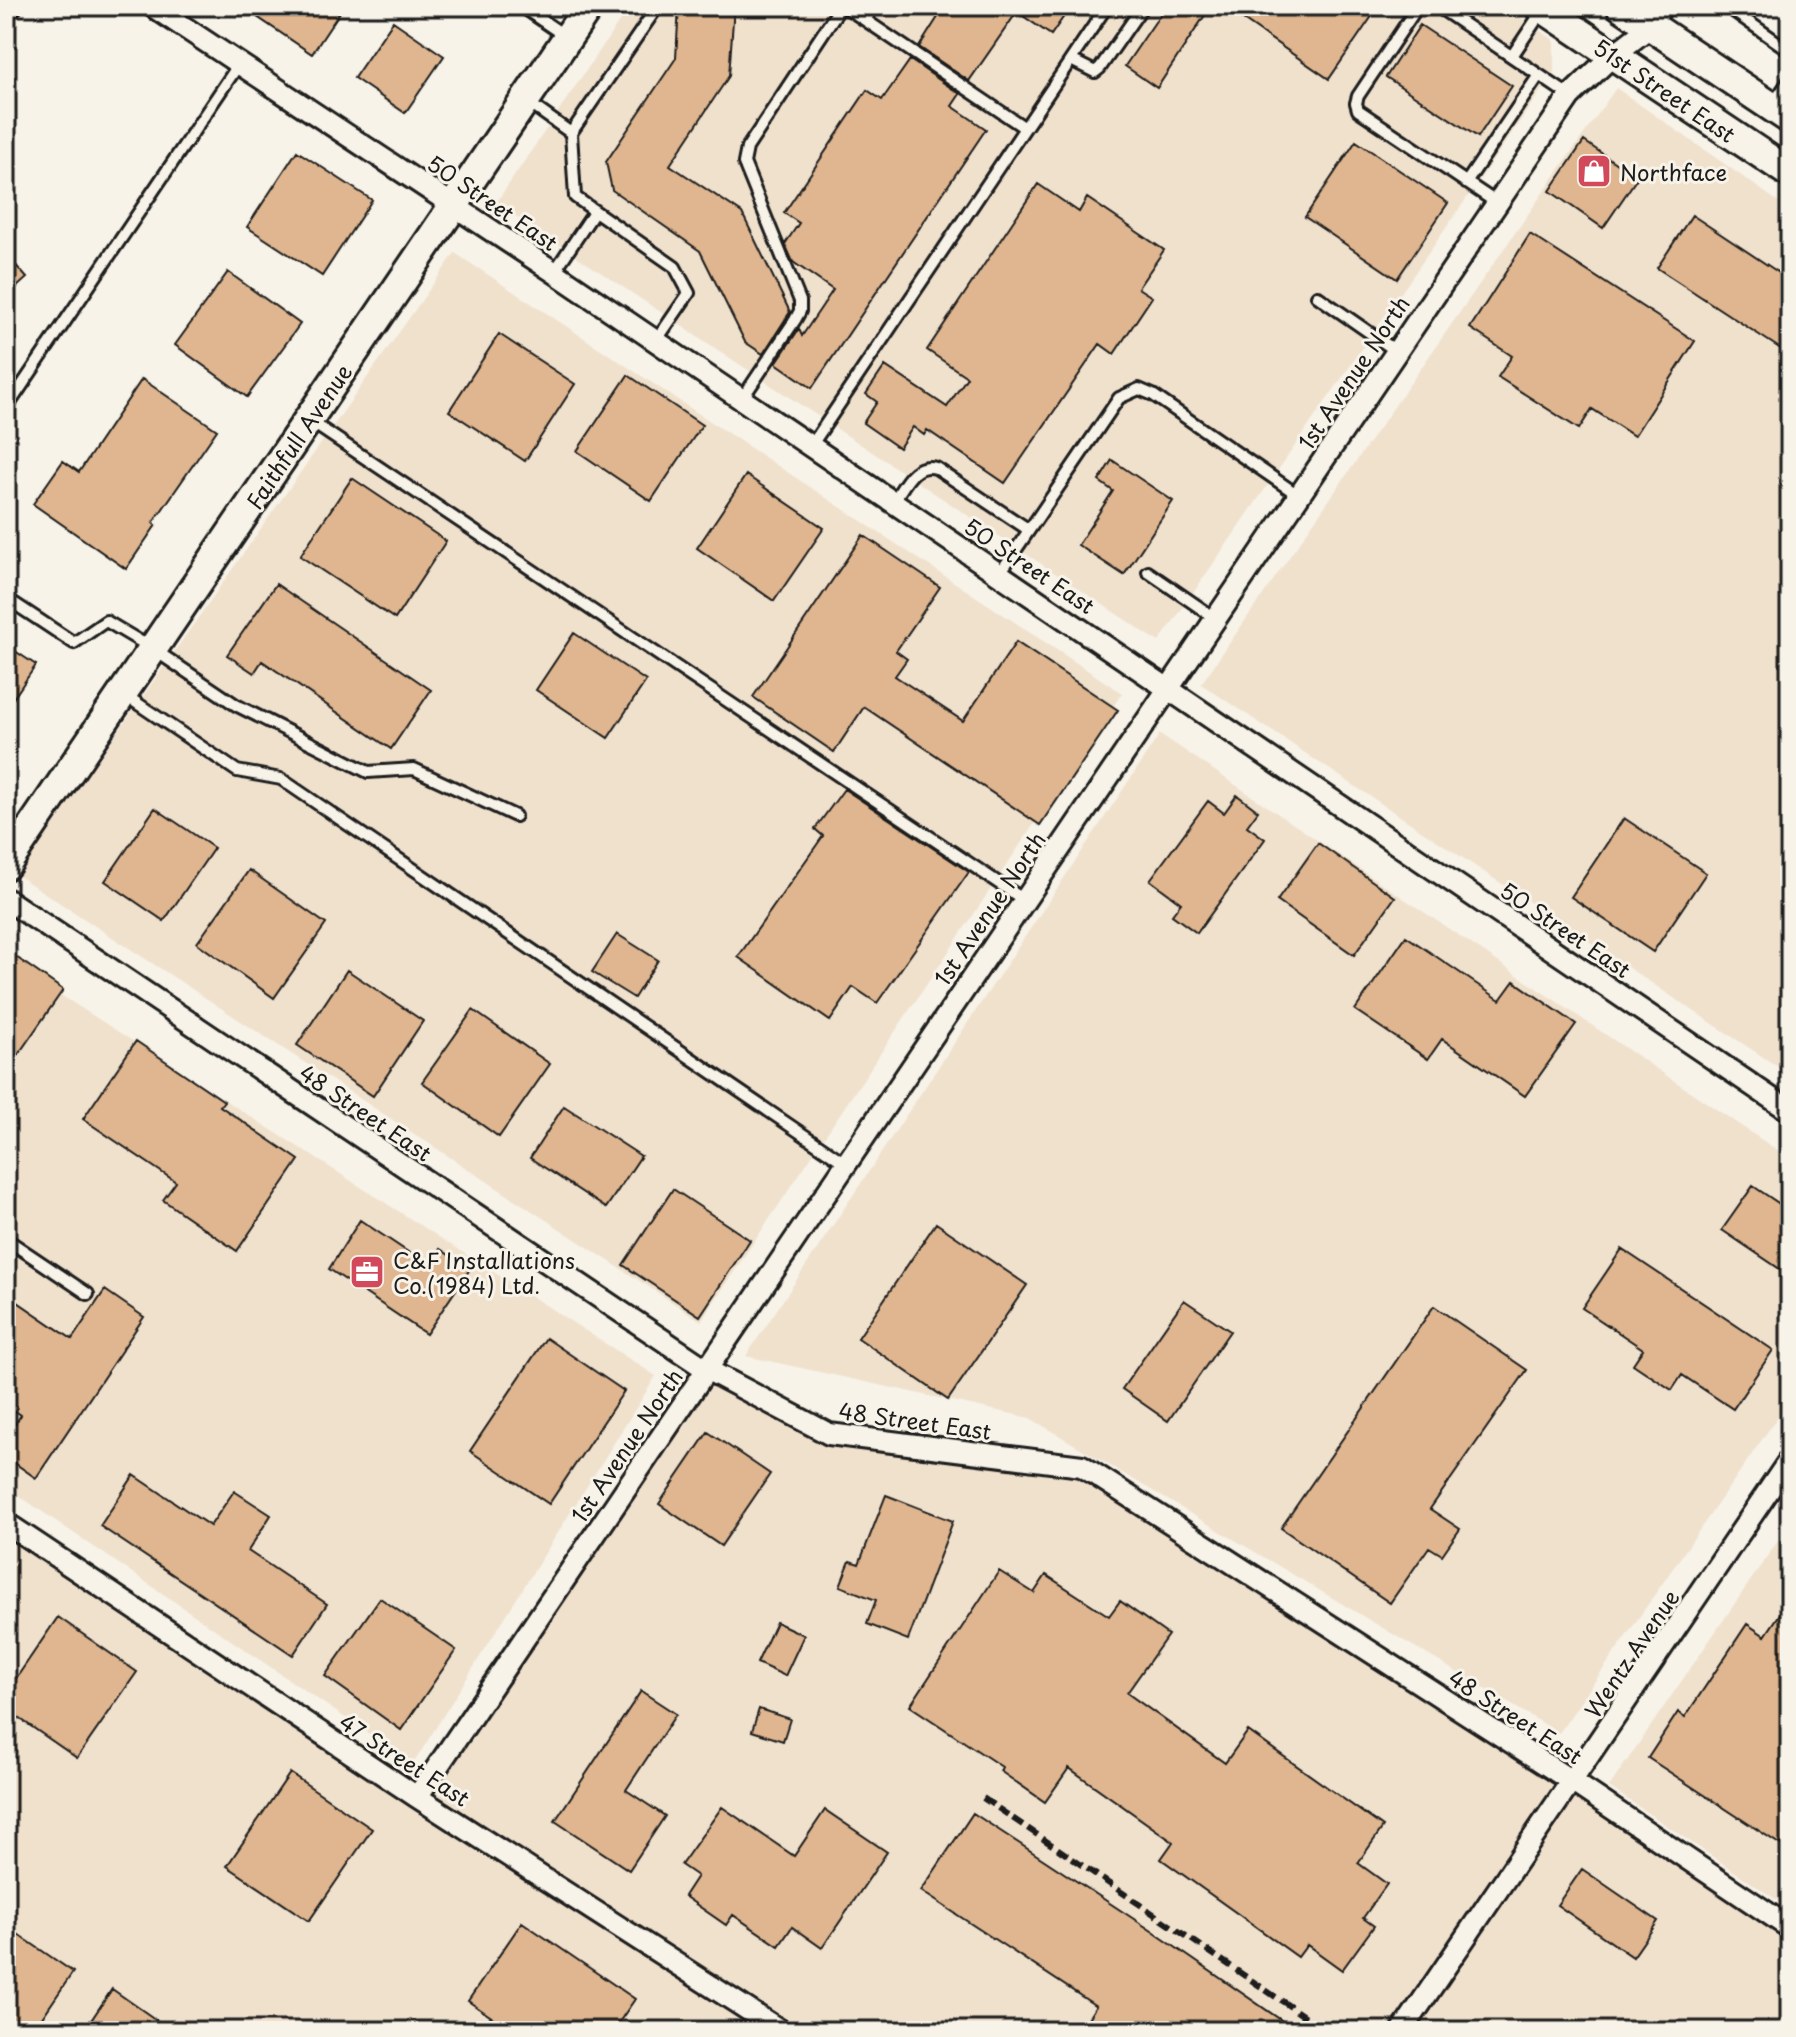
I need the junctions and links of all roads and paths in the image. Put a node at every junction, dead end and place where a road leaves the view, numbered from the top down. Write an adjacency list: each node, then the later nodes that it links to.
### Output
1 (11, 6): 15 (street)
2 (152, 6): 23 (street, 50 Street East)
3 (521, 6): 18 (lane)
4 (589, 6): 18 (street, Faithfull Avenue)
5 (658, 6): 30 (lane)
6 (843, 6): 17 (lane); 40 (lane)
7 (874, 6): 17 (lane)
8 (1107, 6): 22 (lane)
9 (1143, 6): 22 (lane)
10 (1418, 6): 32 (lane)
11 (1437, 6): 20 (lane)
12 (1621, 6): 16 (street, 51st Street East)
13 (1726, 6): 19 (lane)
14 (1543, 7): 20 (lane); 21 (street, 51st Street East)
15 (6, 10)
16 (1661, 16): 21 (street, 1st Avenue North); 28 (street, 51st Street East)
17 (865, 20): 29 (lane)
18 (567, 38): 27 (street, Faithfull Avenue)
19 (1790, 51)
20 (1512, 56): 24 (lane)
21 (1612, 56): 26 (street, 1st Avenue North); 31 (street, 51st Street East)
22 (1071, 60): 29 (lane)
23 (239, 64): 34 (street, 50 Street East); 41 (lane)
24 (1539, 75): 26 (lane); 32 (lane)
25 (1790, 79): 28 (lane)
26 (1570, 96): 33 (street, 1st Avenue North)
27 (525, 100): 30 (lane); 34 (street, Faithfull Avenue)
28 (1780, 113)
29 (1025, 128): 43 (lane)
30 (571, 133): 35 (lane)
31 (1790, 173)
32 (1466, 183): 33 (lane)
33 (1497, 203): 39 (street, 1st Avenue North)
34 (454, 204): 36 (street, 50 Street East); 42 (street, Faithfull Avenue)
35 (595, 211): 36 (lane); 38 (lane)
36 (554, 272): 38 (street, 50 Street East)
37 (1317, 296): 39 (lane)
38 (656, 341): 40 (street, 50 Street East)
39 (1396, 351): 44 (street, 1st Avenue North)
40 (742, 399): 43 (street, 50 Street East)
41 (6, 409)
42 (309, 420): 51 (street, Faithfull Avenue); 57 (lane)
43 (811, 446): 45 (street, 50 Street East)
44 (1298, 495): 46 (lane); 50 (street, 1st Avenue North)
45 (893, 502): 46 (lane); 48 (street, 50 Street East)
46 (1029, 530): 48 (lane)
47 (1148, 572): 50 (lane)
48 (1000, 573): 52 (street, 50 Street East)
49 (6, 598): 51 (lane)
50 (1215, 618): 52 (street, 1st Avenue North)
51 (153, 649): 53 (street, Faithfull Avenue); 54 (lane)
52 (1168, 687): 57 (street, 1st Avenue North); 58 (street, 50 Street East)
53 (122, 693): 55 (street, Faithfull Avenue); 59 (lane)
54 (515, 816)
55 (6, 865)
56 (6, 899): 62 (street, 48 Street East)
57 (1024, 900): 59 (street, 1st Avenue North)
58 (1790, 1111)
59 (845, 1163): 62 (street, 1st Avenue North)
60 (6, 1239): 61 (lane)
61 (88, 1294)
62 (706, 1369): 65 (street, 48 Street East); 66 (street, 1st Avenue North)
63 (1790, 1459): 65 (street, Wentz Avenue)
64 (6, 1523): 66 (street, 47 Street East)
65 (1573, 1782): 67 (street, 48 Street East); 69 (street, Wentz Avenue)
66 (417, 1797): 68 (street, 47 Street East)
67 (1790, 1928)
68 (781, 2031)
69 (1402, 2031)

